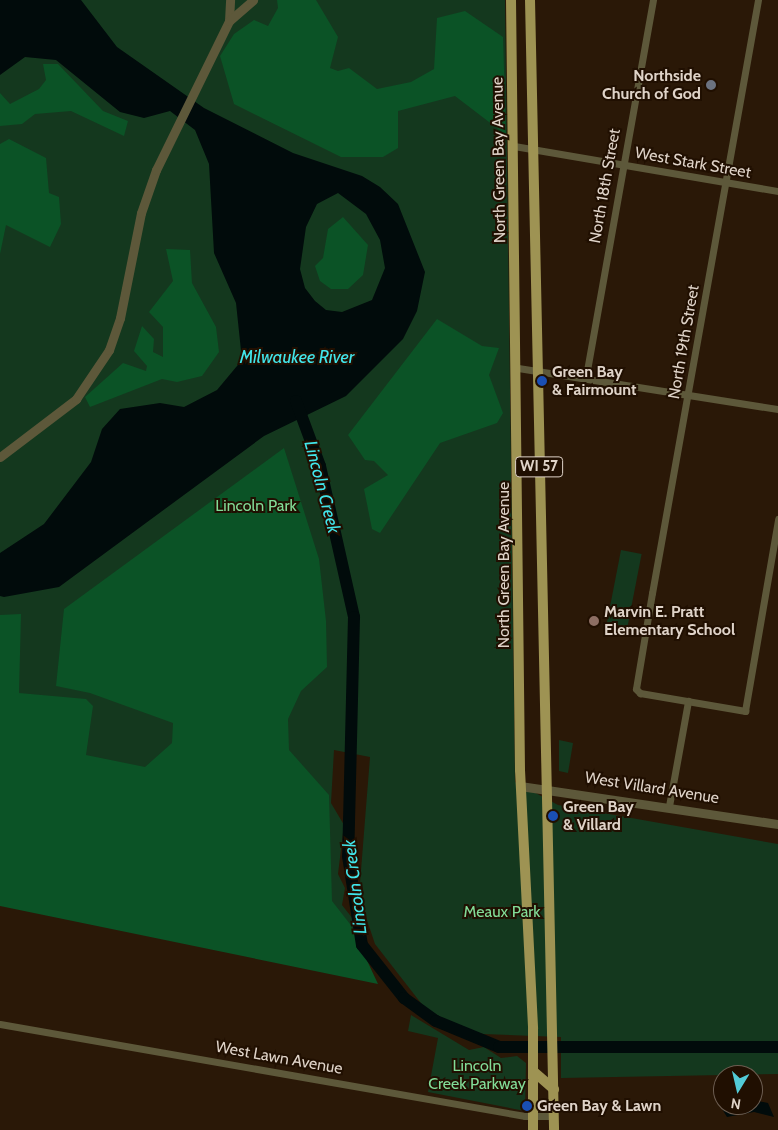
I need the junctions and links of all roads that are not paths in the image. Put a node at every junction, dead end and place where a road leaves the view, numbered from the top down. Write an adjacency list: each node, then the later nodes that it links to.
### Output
1 (230, 0): 7 (street)
2 (253, 0): 7 (street)
3 (511, 0): 8 (main road, North Green Bay Avenue / WI 57)
4 (530, 0): 9 (main road, North Green Bay Avenue / WI 57)
5 (653, 0): 10 (street, North 18th Street)
6 (758, 0): 11 (street, North 19th Street)
7 (229, 21): 18 (street)
8 (514, 146): 9 (street, West Stark Street); 13 (main road, North Green Bay Avenue / WI 57)
9 (533, 149): 10 (street, West Stark Street); 14 (main road, North Green Bay Avenue / WI 57)
10 (623, 164): 11 (street, West Stark Street); 15 (street, North 18th Street)
11 (727, 182): 12 (street, West Stark Street); 16 (street, North 19th Street)
12 (778, 191)
13 (518, 368): 14 (street); 21 (main road, North Green Bay Avenue / WI 57)
14 (537, 368): 15 (street); 22 (main road, North Green Bay Avenue / WI 57)
15 (586, 376): 16 (street)
16 (689, 394): 17 (street); 20 (street, North 19th Street)
17 (778, 409)
18 (0, 457)
19 (778, 520): 20 (street)
20 (688, 702): 23 (street)
21 (520, 786): 22 (street, West Villard Avenue); 26 (main road, North Green Bay Avenue / WI 57)
22 (543, 786): 23 (street, West Villard Avenue); 27 (main road, North Green Bay Avenue / WI 57)
23 (668, 806): 24 (street, West Villard Avenue)
24 (778, 824)
25 (0, 1024): 29 (street, West Lawn Avenue)
26 (533, 1068): 27 (main road); 29 (main road, North Green Bay Avenue / WI 57)
27 (554, 1089): 28 (main road, North Green Bay Avenue / WI 57)
28 (554, 1116): 29 (street, West Lawn Avenue); 31 (main road, North Green Bay Avenue / WI 57)
29 (532, 1117): 30 (main road, North Green Bay Avenue / WI 57)
30 (532, 1130)
31 (554, 1130)

